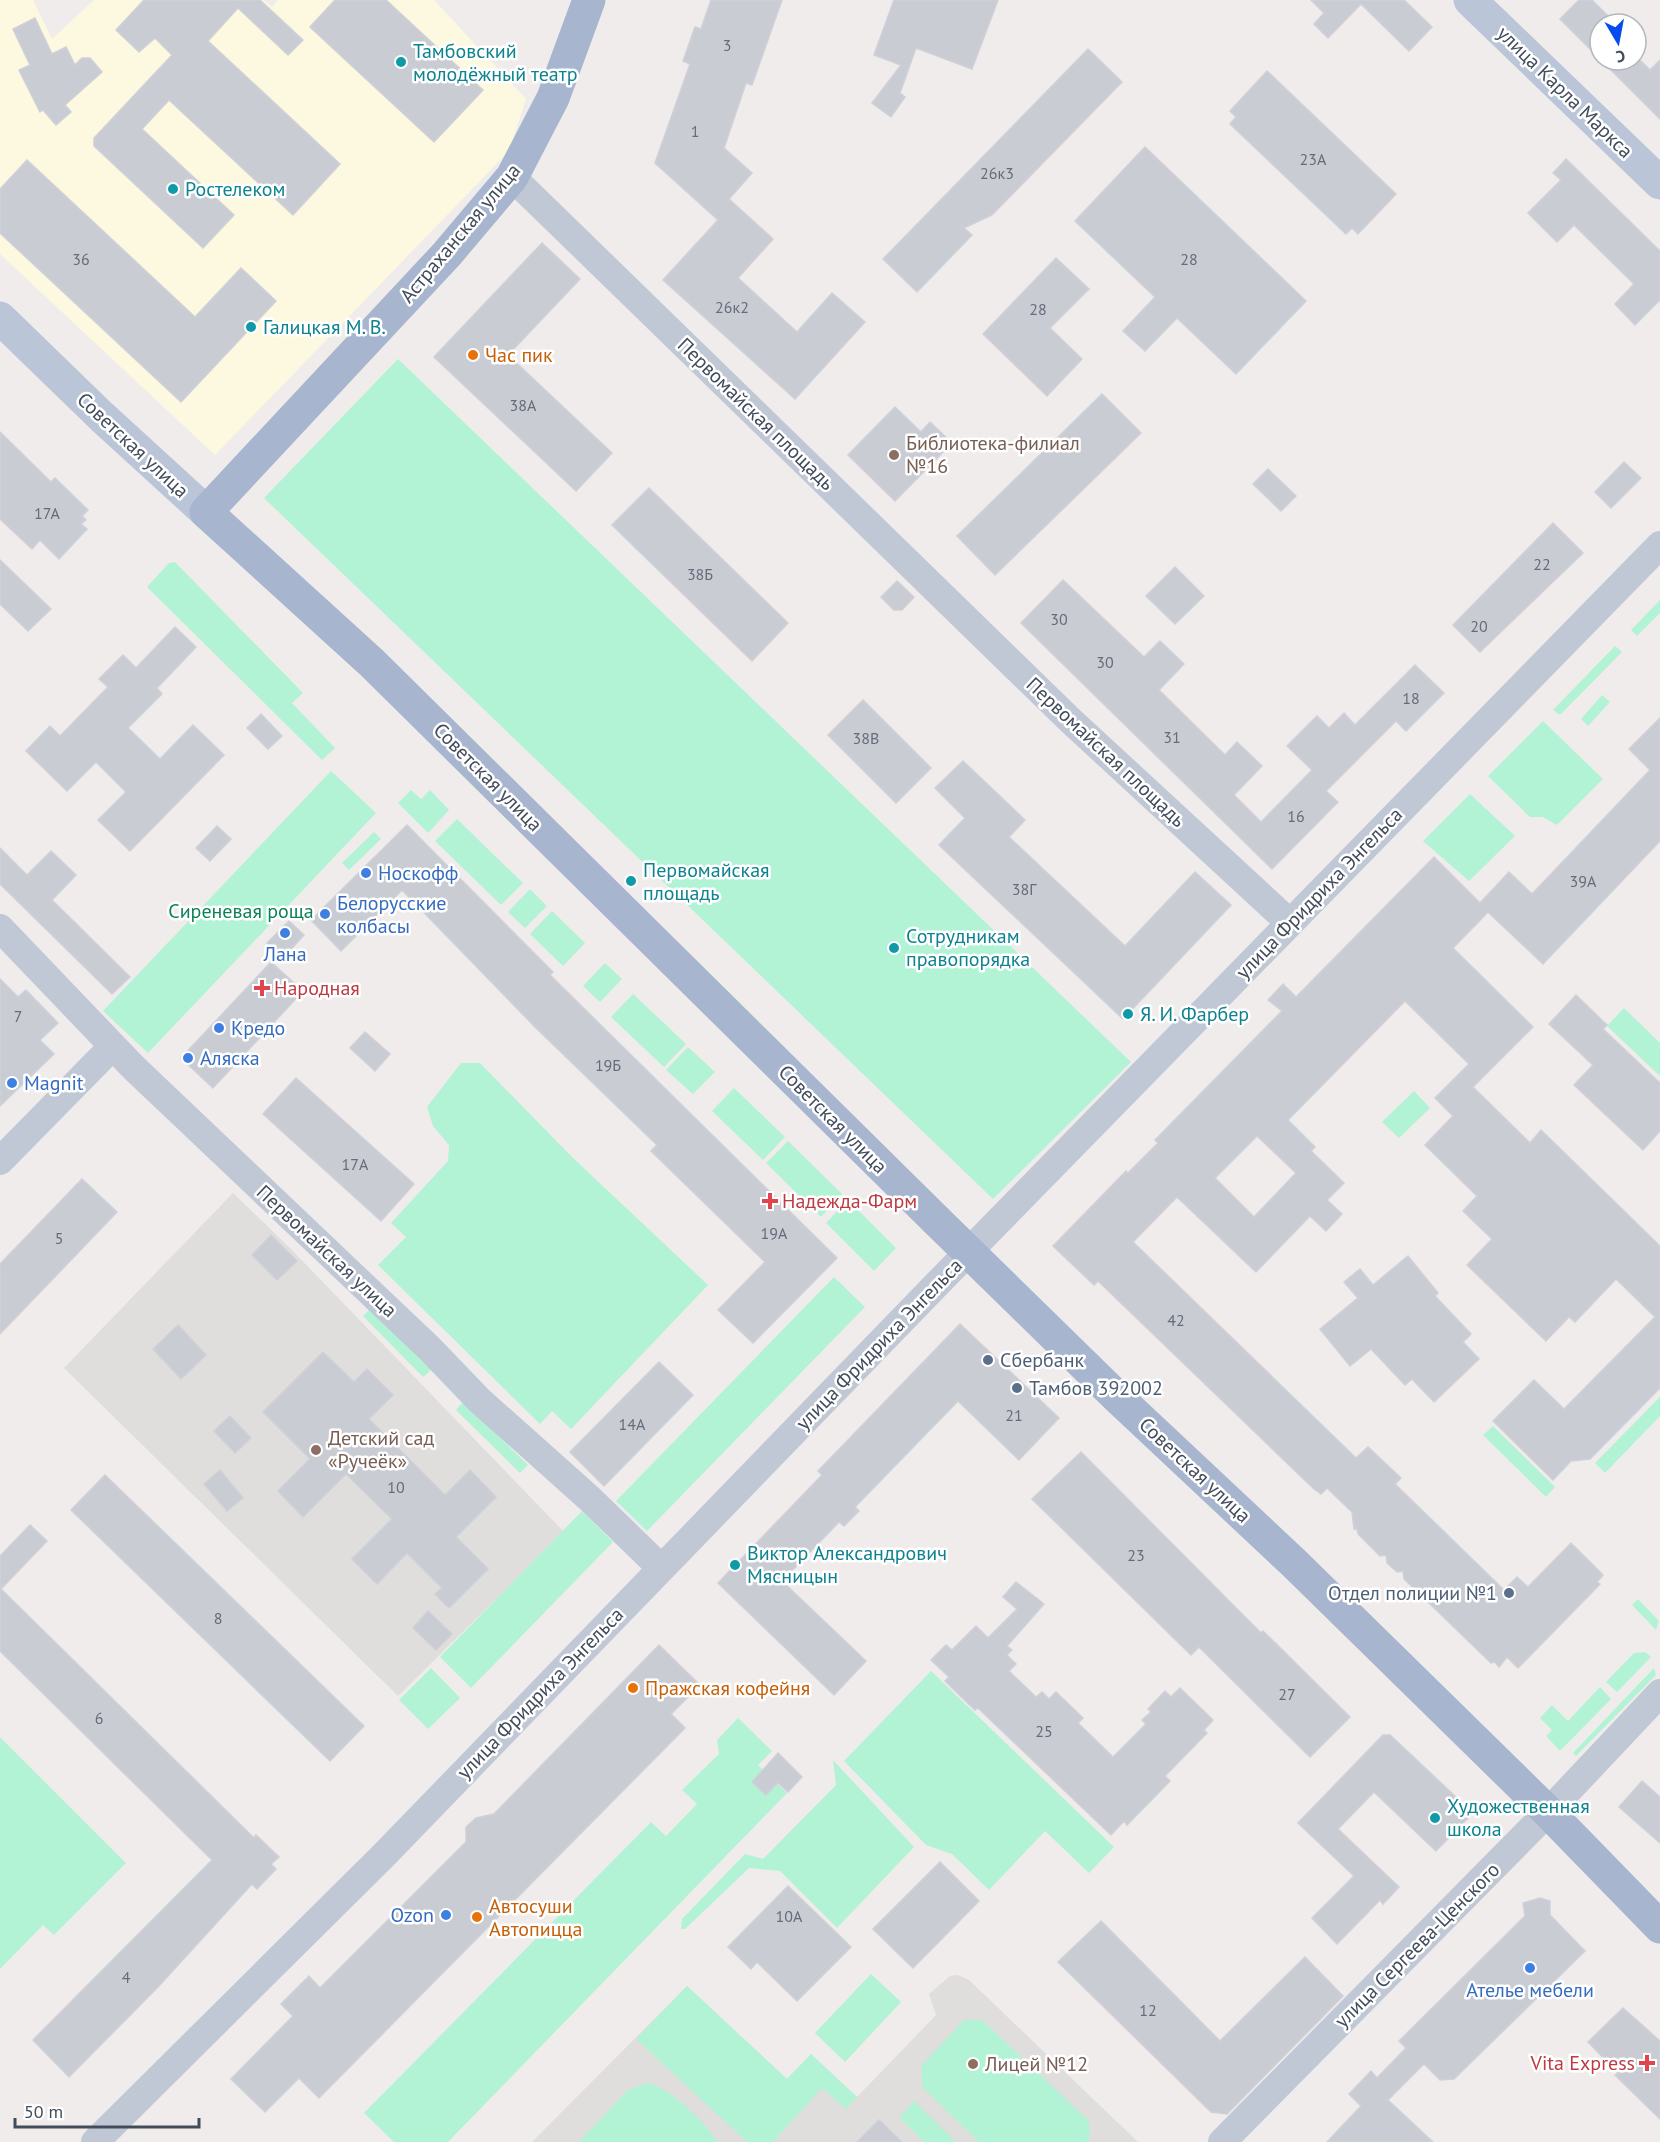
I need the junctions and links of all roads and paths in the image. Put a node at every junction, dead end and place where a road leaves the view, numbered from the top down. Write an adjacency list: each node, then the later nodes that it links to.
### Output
1 (589, 0): 3 (main road, Астраханская улица)
2 (1470, 0): 4 (main road, улица Карла Маркса)
3 (512, 177): 6 (main road, Астраханская улица); 8 (street, Первомайская площадь)
4 (1660, 183)
5 (0, 318): 6 (main road, Советская улица)
6 (206, 512): 12 (main road, Советская улица)
7 (1660, 544): 8 (street, улица Фридриха Энгельса)
8 (1290, 923): 12 (street, улица Фридриха Энгельса)
9 (0, 928): 10 (street, Первомайская улица)
10 (112, 1047): 11 (street); 13 (street, Первомайская улица)
11 (0, 1161)
12 (969, 1251): 13 (street, улица Фридриха Энгельса); 15 (main road, Советская улица)
13 (661, 1568): 17 (street, улица Фридриха Энгельса)
14 (1660, 1694): 15 (street, улица Сергеева-Ценского)
15 (1548, 1812): 16 (main road, Советская улица); 18 (street, улица Сергеева-Ценского)
16 (1660, 1927)
17 (96, 2142)
18 (1222, 2142)

